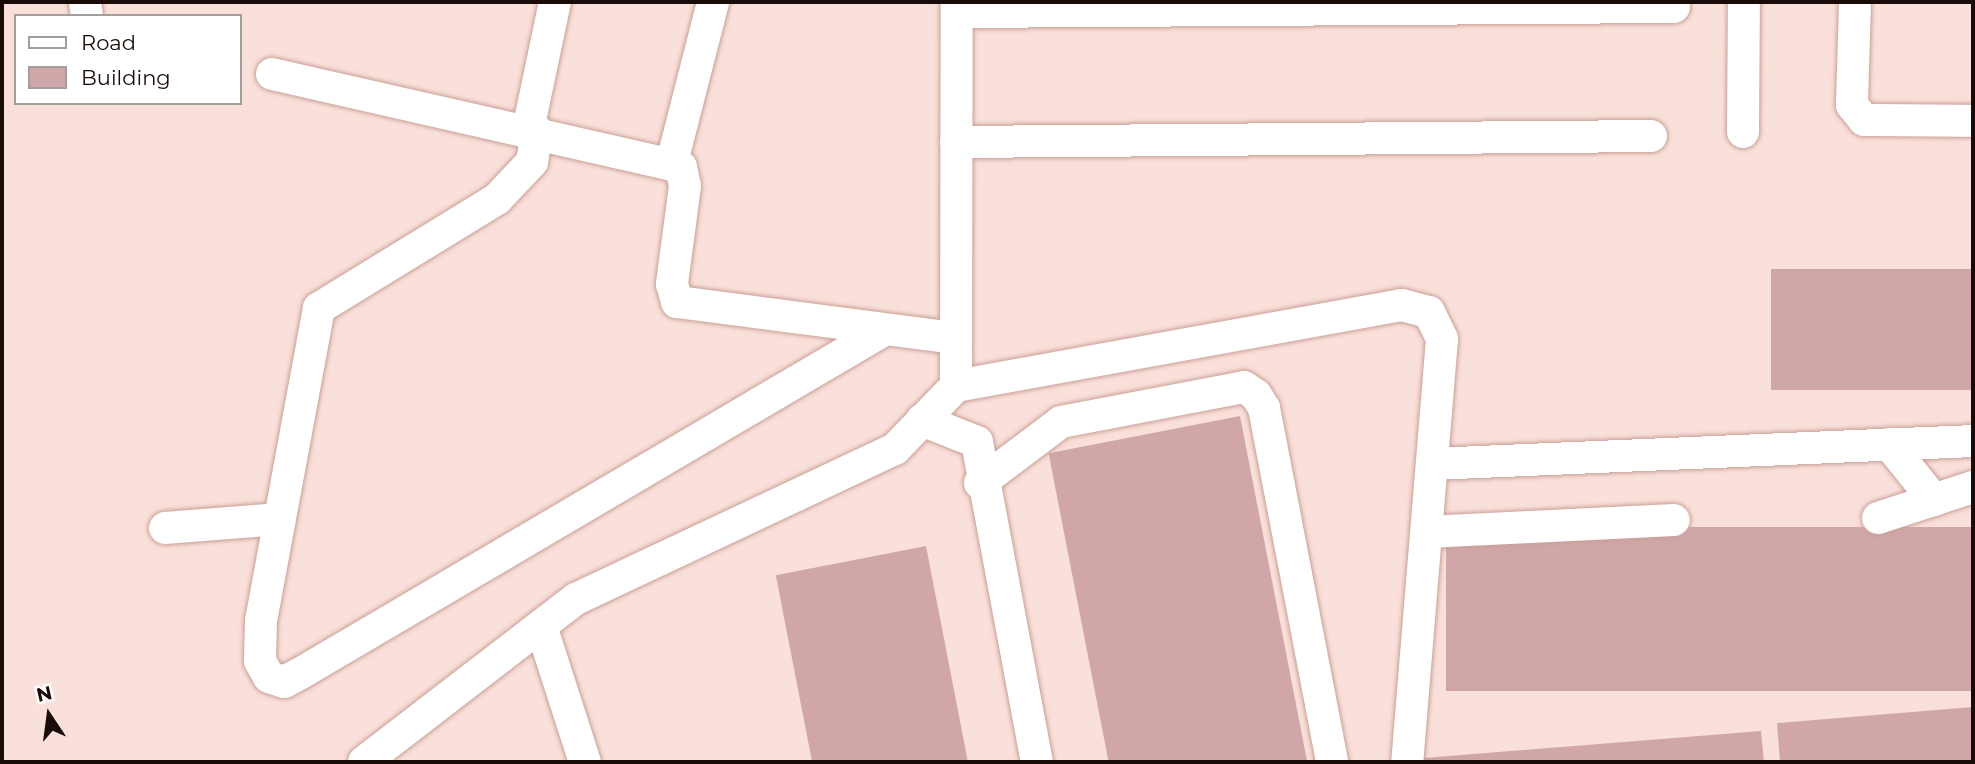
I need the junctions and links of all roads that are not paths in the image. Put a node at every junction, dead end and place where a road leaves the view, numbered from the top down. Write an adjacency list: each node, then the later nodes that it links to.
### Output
1 (555, 2): 9 (street)
2 (713, 2): 13 (street)
3 (1744, 2): 10 (street)
4 (1855, 2): 8 (street)
5 (957, 7): 6 (street); 12 (street)
6 (1674, 7)
7 (272, 74): 9 (street)
8 (1973, 121)
9 (532, 131): 13 (street); 25 (street)
10 (1743, 132)
11 (1651, 136): 12 (street)
12 (956, 142): 15 (street)
13 (672, 162): 14 (street)
14 (884, 330): 15 (street); 25 (street)
15 (956, 338): 16 (street)
16 (956, 386): 17 (street); 20 (street)
17 (922, 420): 21 (street); 29 (street)
18 (1973, 441): 19 (street)
19 (1889, 444): 20 (street); 23 (street)
20 (1432, 464): 28 (street)
21 (980, 483): 32 (street); 33 (street)
22 (1973, 487): 23 (street)
23 (1934, 500): 24 (street)
24 (1878, 518)
25 (280, 519): 27 (street)
26 (1674, 520): 28 (street)
27 (164, 528)
28 (1427, 532): 34 (street)
29 (541, 626): 30 (street); 31 (street)
30 (364, 762)
31 (585, 762)
32 (1037, 762)
33 (1332, 762)
34 (1407, 762)

